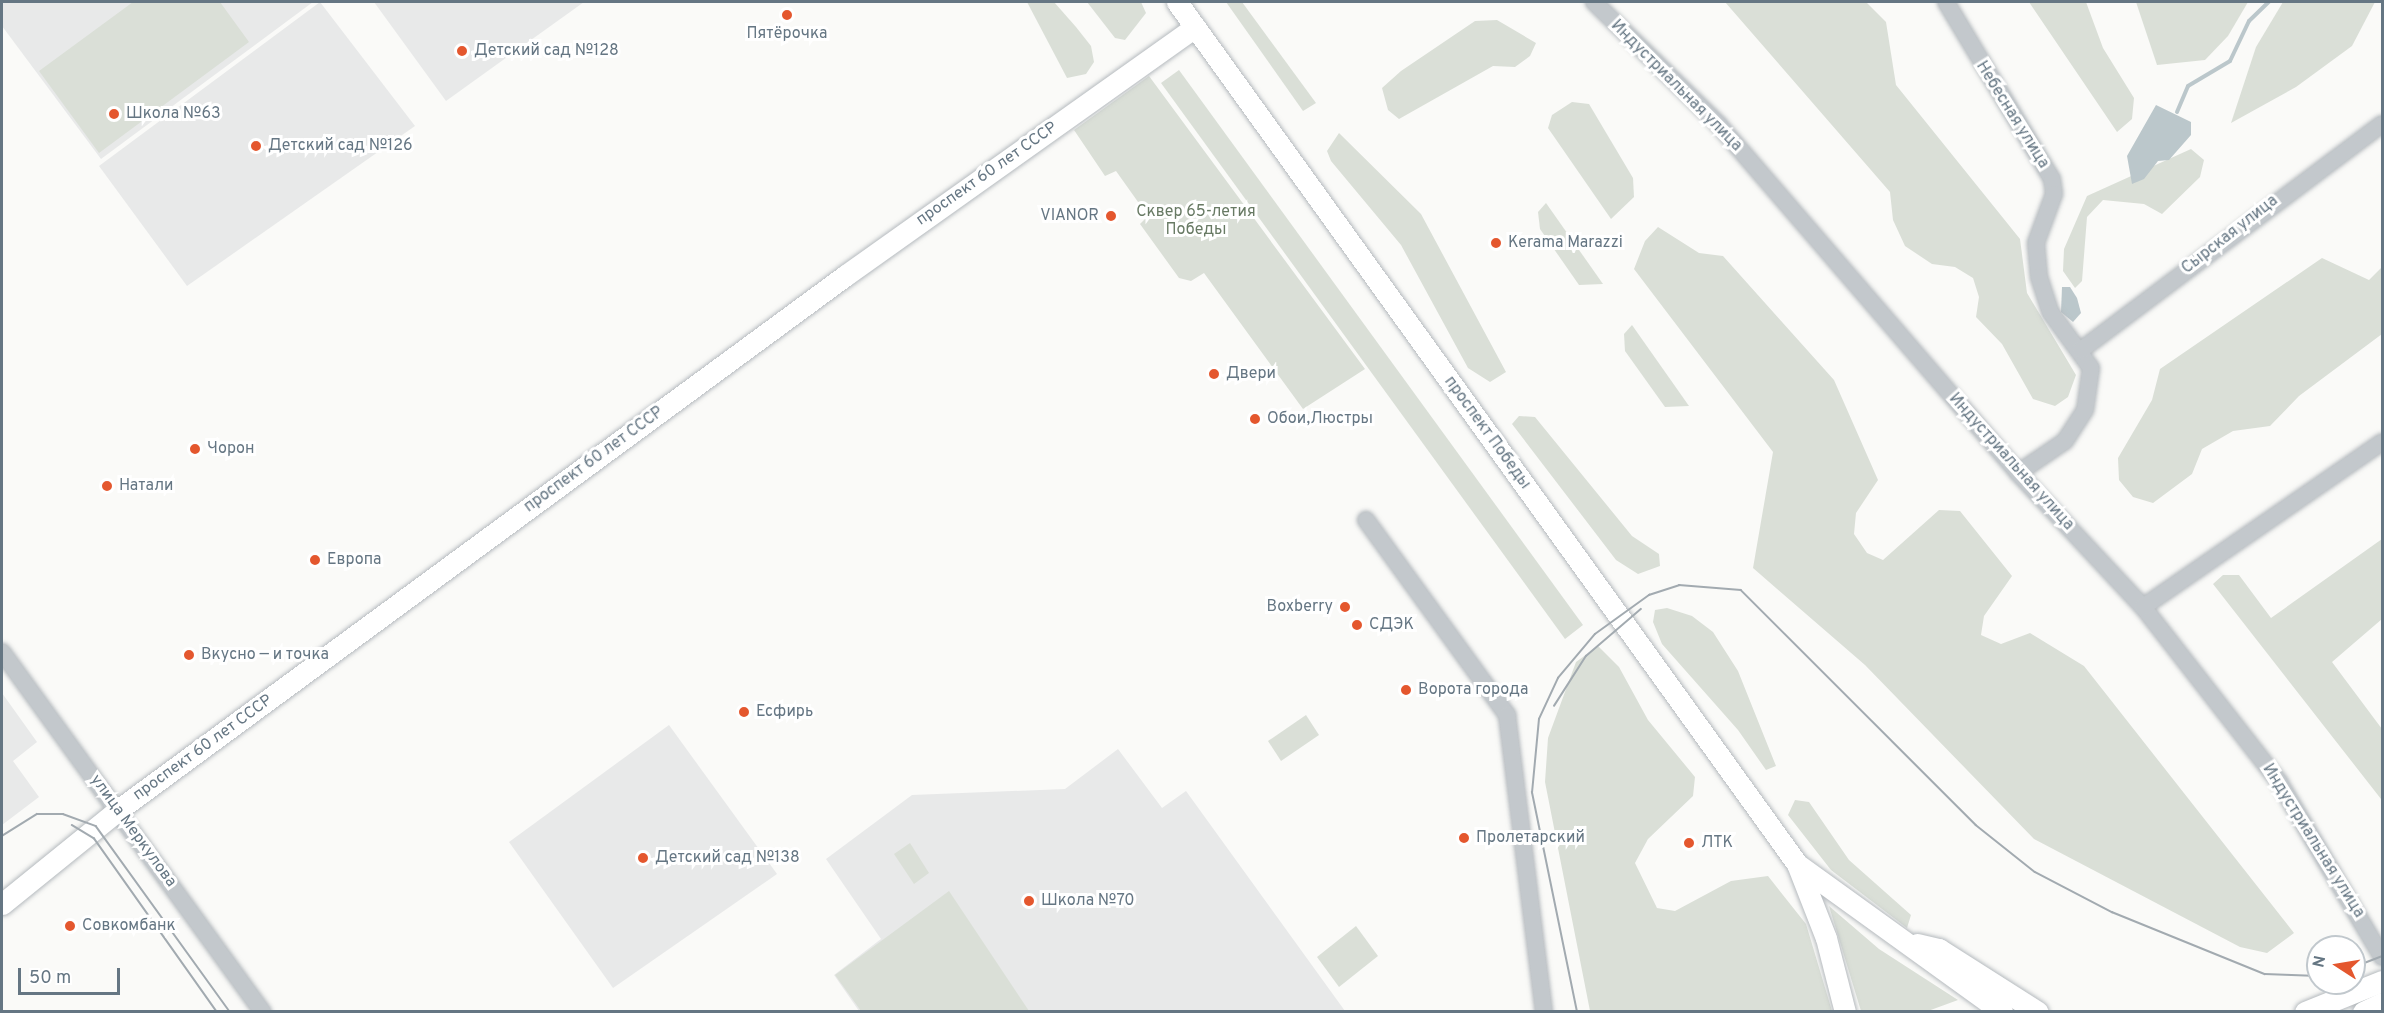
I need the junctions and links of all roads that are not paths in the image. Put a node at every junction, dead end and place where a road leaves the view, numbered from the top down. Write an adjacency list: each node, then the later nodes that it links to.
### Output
1 (1178, 2): 4 (main road, проспект Победы)
2 (1594, 2): 8 (street, Индустриальная улица)
3 (1946, 2): 6 (street, Небесная улица)
4 (1195, 27): 12 (main road, проспект 60 лет СССР); 13 (main road, проспект Победы)
5 (2382, 124): 6 (street, Сырская улица)
6 (2081, 350): 8 (street, Небесная улица)
7 (2382, 442): 10 (street)
8 (2018, 473): 10 (street, Индустриальная улица)
9 (1366, 520): 20 (street)
10 (2143, 607): 16 (street, Индустриальная улица)
11 (2, 652): 12 (street, улица Меркулова)
12 (118, 810): 14 (main road, проспект 60 лет СССР); 19 (street, улица Меркулова)
13 (1797, 864): 15 (main road); 21 (main road)
14 (2, 904)
15 (1909, 945): 22 (main road); 23 (main road)
16 (2382, 957)
17 (2382, 981): 24 (main road)
18 (2382, 1003): 25 (main road)
19 (263, 1011)
20 (1545, 1011)
21 (1845, 1011)
22 (2002, 1011)
23 (2038, 1011)
24 (2305, 1011)
25 (2363, 1011)

